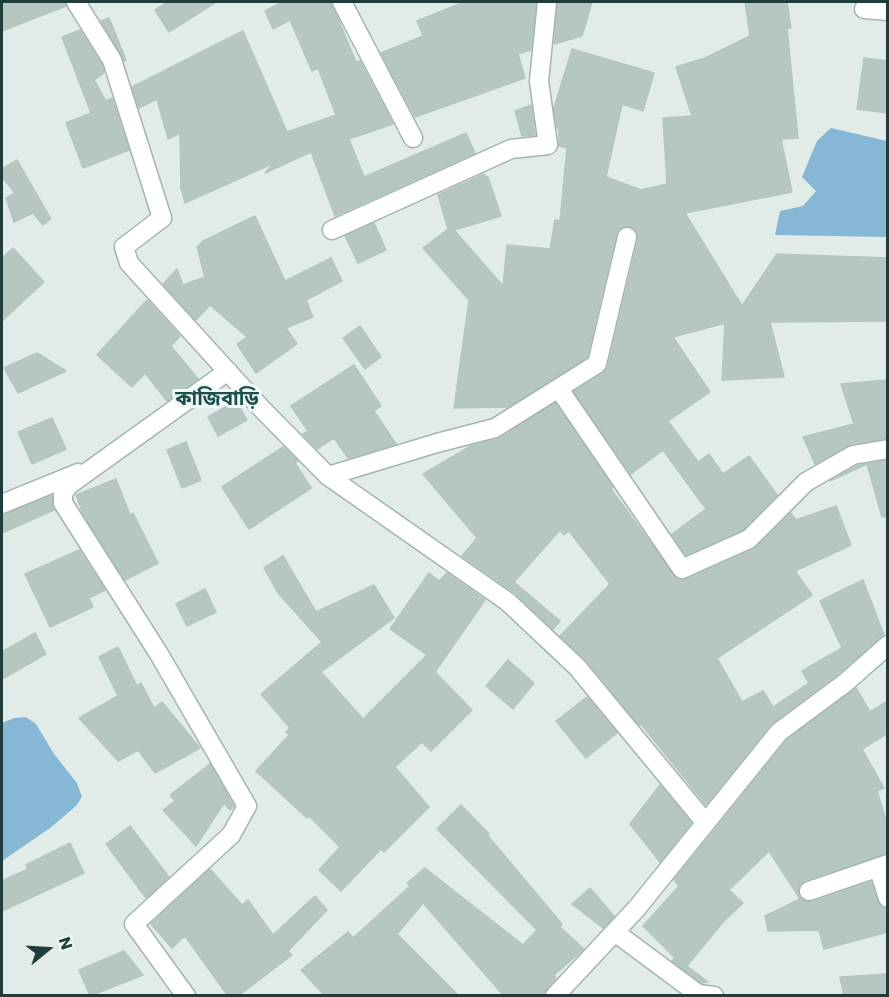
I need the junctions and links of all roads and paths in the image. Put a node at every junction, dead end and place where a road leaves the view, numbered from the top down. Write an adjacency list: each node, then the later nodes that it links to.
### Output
1 (76, 2): 9 (street)
2 (342, 2): 6 (street)
3 (547, 2): 7 (street)
4 (864, 9): 5 (street)
5 (888, 10)
6 (413, 138)
7 (332, 230)
8 (627, 237): 10 (street)
9 (228, 371): 12 (street); 13 (street)
10 (559, 389): 11 (street); 13 (street)
11 (888, 449)
12 (98, 464): 14 (street); 21 (street)
13 (328, 476): 16 (street)
14 (2, 504)
15 (885, 653): 16 (street)
16 (705, 822): 20 (street)
17 (883, 866): 18 (street); 19 (street)
18 (809, 891)
19 (888, 898)
20 (615, 933): 22 (street); 23 (street)
21 (186, 996)
22 (555, 996)
23 (714, 996)

